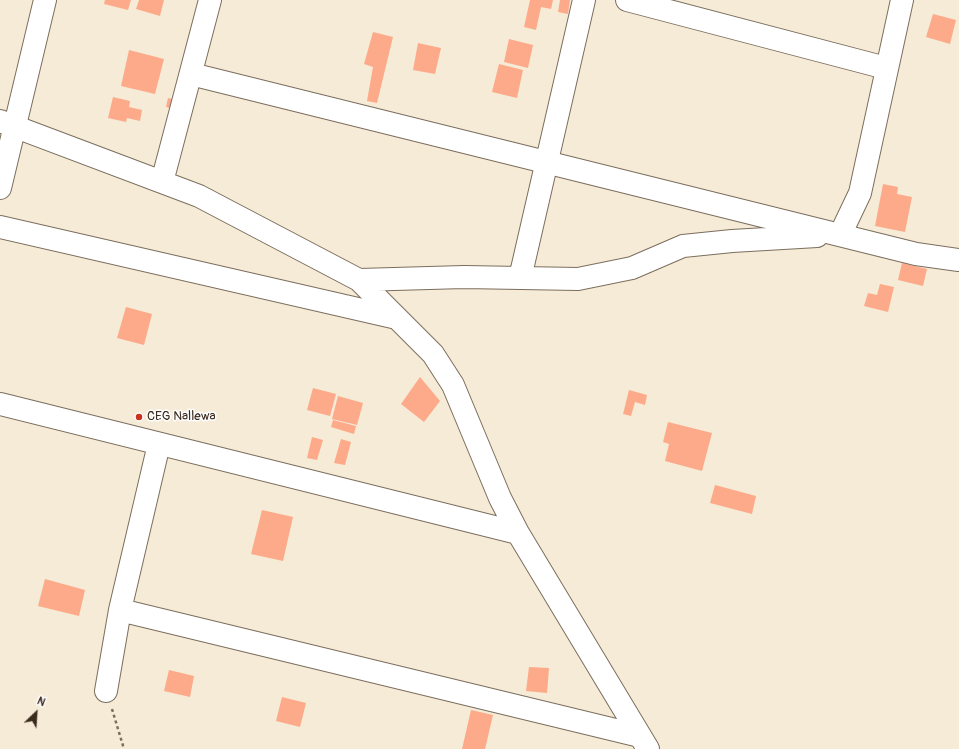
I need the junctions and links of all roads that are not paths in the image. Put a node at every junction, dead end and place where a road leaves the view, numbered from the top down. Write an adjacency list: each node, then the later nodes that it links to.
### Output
1 (45, 0): 8 (street)
2 (210, 0): 7 (street)
3 (584, 0): 9 (street)
4 (627, 0): 6 (street)
5 (902, 0): 6 (street)
6 (886, 68): 13 (street)
7 (191, 74): 9 (street); 10 (street)
8 (7, 123): 10 (street); 11 (street)
9 (547, 162): 13 (street); 15 (street)
10 (162, 182): 16 (street)
11 (0, 188)
12 (0, 227): 17 (street)
13 (840, 235): 14 (street); 15 (street)
14 (959, 260)
15 (520, 278): 16 (street)
16 (359, 280): 17 (street)
17 (397, 318): 20 (street)
18 (0, 404): 19 (street)
19 (159, 444): 20 (street); 21 (street)
20 (518, 533): 23 (street)
21 (120, 610): 22 (street); 23 (street)
22 (106, 691)
23 (644, 742)

